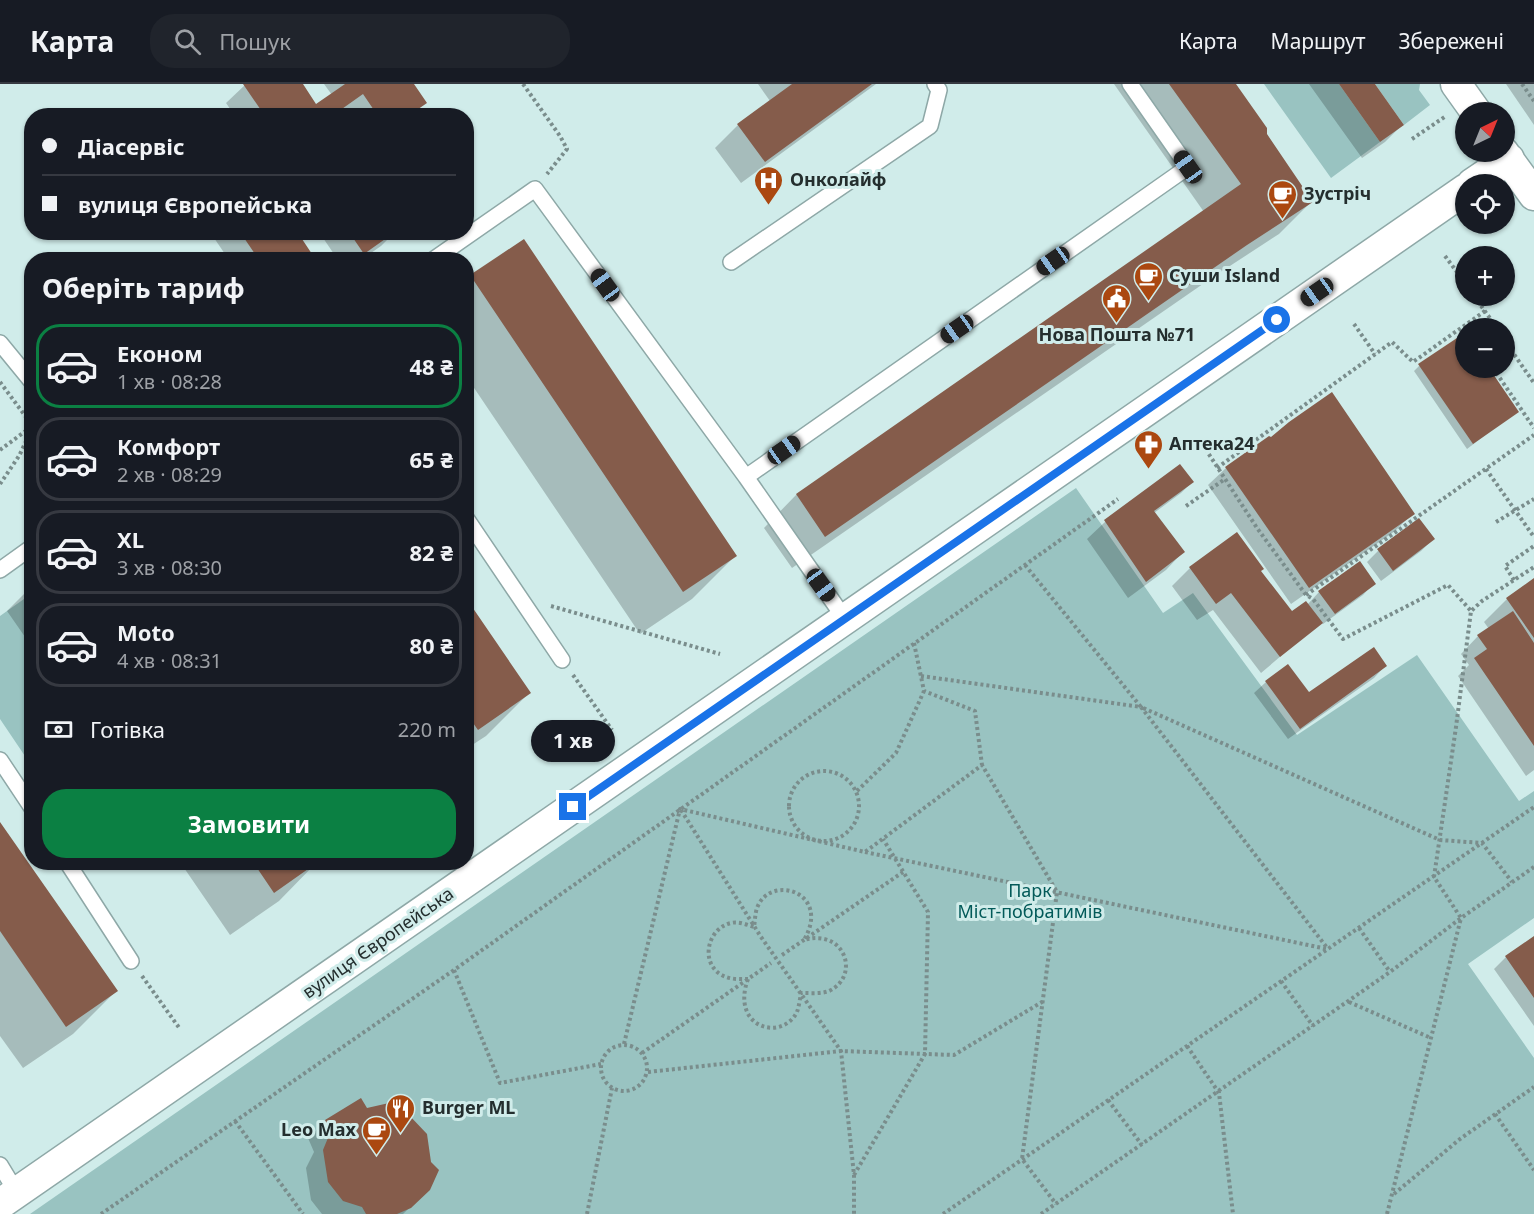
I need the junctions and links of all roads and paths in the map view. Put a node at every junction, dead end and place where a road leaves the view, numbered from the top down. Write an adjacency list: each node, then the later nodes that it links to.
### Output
1 (524, 84): 13 (path)
2 (935, 84): 20 (lane)
3 (1130, 84): 46 (lane)
4 (1456, 84): 7 (street)
5 (1522, 84): 6 (path)
6 (1534, 101)
7 (1469, 102)
8 (1446, 115): 9 (path)
9 (1412, 139)
10 (1498, 162): 12 (street)
11 (1511, 162): 14 (street)
12 (1484, 174)
13 (535, 189): 16 (lane); 46 (lane)
14 (1534, 195)
15 (1455, 197): 65 (street, вулиця Європейська)
16 (474, 231)
17 (462, 240): 18 (lane)
18 (444, 252)
19 (1445, 256): 21 (path)
20 (731, 262)
21 (1455, 269)
22 (1481, 306): 23 (path)
23 (1485, 311): 24 (path); 25 (path)
24 (1477, 318)
25 (1490, 318)
26 (1354, 324): 29 (path)
27 (1455, 334): 29 (path)
28 (0, 343): 31 (lane)
29 (1375, 354): 36 (path)
30 (1515, 355): 34 (path)
31 (24, 372)
32 (1500, 378): 37 (path)
33 (0, 382): 35 (path)
34 (1534, 383)
35 (24, 416)
36 (1277, 425): 38 (path); 44 (path)
37 (1534, 428)
38 (1280, 430)
39 (24, 433): 43 (path)
40 (1534, 435): 45 (path)
41 (1199, 439): 44 (path)
42 (24, 445): 48 (path)
43 (0, 450)
44 (1217, 468): 47 (path)
45 (1486, 469): 52 (path); 62 (path)
46 (746, 477): 65 (lane)
47 (1225, 479): 51 (path); 62 (path)
48 (0, 484)
49 (1118, 499): 58 (path)
50 (1534, 499): 52 (path)
51 (1186, 506)
52 (1515, 511): 53 (path); 55 (path)
53 (1496, 522)
54 (474, 530): 63 (lane)
55 (1534, 537)
56 (1534, 546): 61 (path)
57 (24, 554): 60 (lane)
58 (1025, 565): 66 (path); 71 (path)
59 (1534, 567): 61 (path)
60 (0, 570)
61 (1514, 580): 64 (path)
62 (1306, 595): 64 (path)
63 (519, 597): 67 (path); 68 (lane)
64 (1471, 611): 80 (path)
65 (845, 619): 128 (street, вулиця Європейська)
66 (914, 644): 69 (path); 78 (path)
67 (720, 654)
68 (562, 660): 72 (path)
69 (921, 676): 70 (path); 71 (path)
70 (924, 691): 74 (path); 75 (path)
71 (1142, 707): 80 (path); 95 (path)
72 (612, 730)
73 (0, 760): 76 (lane)
74 (982, 765): 79 (path); 90 (path)
75 (856, 791): 81 (path); 81 (path)
76 (24, 796)
77 (1534, 807): 82 (path)
78 (680, 809): 81 (path); 92 (path); 99 (path); 109 (path)
79 (883, 839): 83 (path); 84 (path)
80 (1440, 840): 82 (path); 88 (path)
81 (820, 842): 83 (path)
82 (1482, 843): 88 (path); 89 (path)
83 (865, 852): 84 (path)
84 (894, 858): 87 (path); 90 (path)
85 (1534, 867): 89 (path)
86 (72, 870): 97 (lane)
87 (903, 872): 94 (path); 113 (path)
88 (1434, 877): 91 (path); 93 (path)
89 (1512, 882): 91 (path)
90 (1057, 892): 95 (path); 104 (path)
91 (1461, 918): 100 (path); 108 (path)
92 (754, 927): 94 (path); 101 (path); 103 (path, bridge)
93 (1359, 928): 95 (path); 100 (path)
94 (804, 940): 96 (path); 103 (path)
95 (1328, 949): 102 (path)
96 (782, 955)
97 (131, 961): 107 (path)
98 (771, 963): 101 (path)
99 (454, 970): 114 (path); 121 (path)
100 (1390, 972): 105 (path)
101 (748, 979): 103 (path); 112 (path)
102 (1281, 981): 106 (path); 110 (path)
103 (801, 993): 111 (path)
104 (1043, 1001): 113 (path); 123 (path)
105 (1348, 1002): 106 (path); 108 (path)
106 (1313, 1026): 118 (path)
107 (180, 1029)
108 (1431, 1038): 127 (path)
109 (624, 1044): 112 (path); 114 (path)
110 (1187, 1046): 118 (path); 119 (path)
111 (842, 1051): 113 (path); 115 (path); 126 (path)
112 (642, 1053): 115 (path)
113 (925, 1054): 126 (path)
114 (601, 1064): 117 (path)
115 (648, 1072): 117 (path)
116 (1534, 1087): 120 (path)
117 (612, 1088): 132 (path)
118 (1219, 1093): 122 (path); 136 (path)
119 (1108, 1100): 122 (path); 123 (path)
120 (1496, 1114): 125 (path); 127 (path)
121 (235, 1121): 130 (path); 131 (path)
122 (1142, 1145): 129 (path)
123 (1022, 1159): 129 (path); 134 (path)
124 (0, 1165): 128 (lane)
125 (1534, 1170)
126 (854, 1175): 133 (path)
127 (1393, 1195): 137 (path)
128 (8, 1198)
129 (1056, 1204): 135 (path)
130 (101, 1214)
131 (303, 1214)
132 (587, 1214)
133 (854, 1214)
134 (943, 1214)
135 (1041, 1214)
136 (1233, 1214)
137 (1387, 1214)

